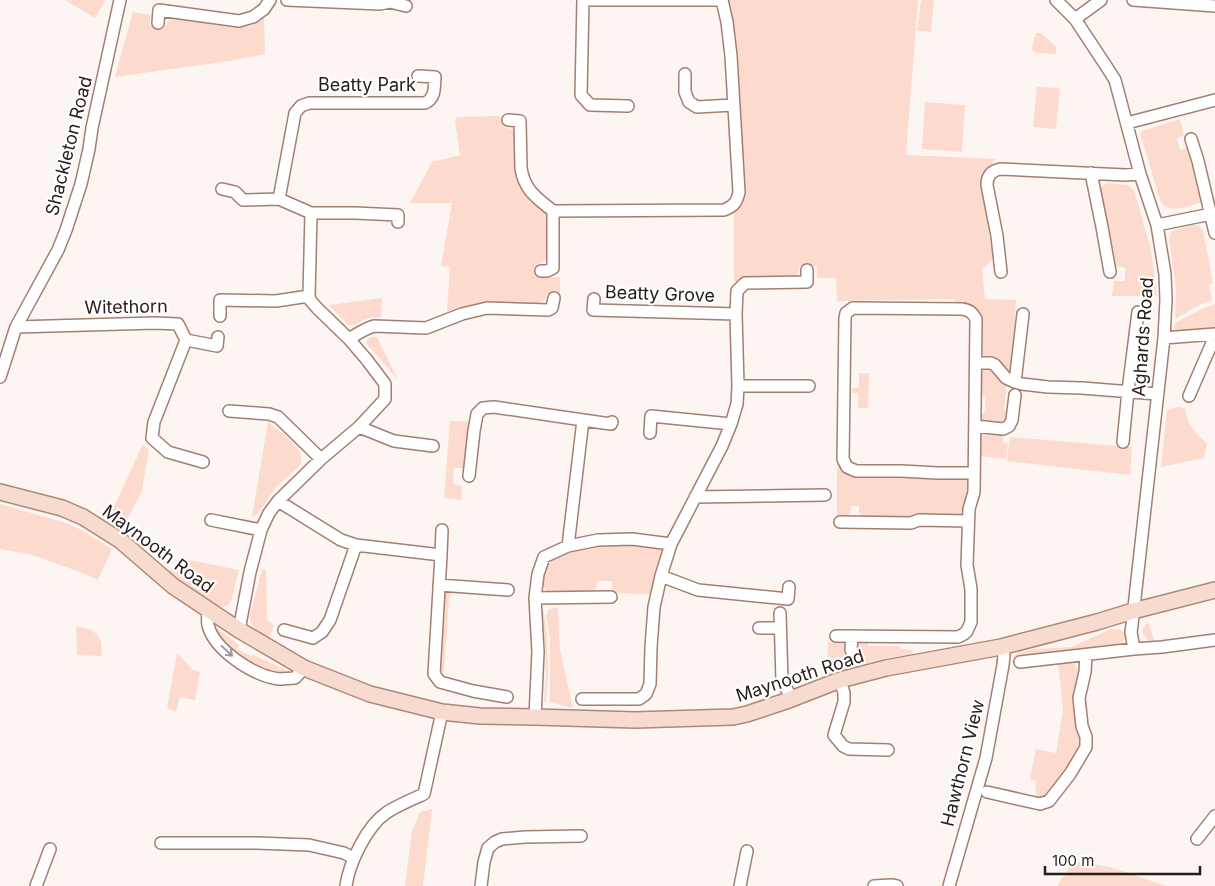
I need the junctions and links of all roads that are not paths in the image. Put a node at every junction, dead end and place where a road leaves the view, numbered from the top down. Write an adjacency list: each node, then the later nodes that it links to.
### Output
1 (120, 0): 44 (street, Shackleton Road)
2 (270, 0): 14 (street)
3 (287, 0): 10 (street)
4 (583, 0): 19 (street)
5 (588, 0): 6 (street)
6 (722, 0): 18 (street)
7 (1056, 0): 13 (street, Aghards Road)
8 (1101, 0): 13 (street)
9 (1133, 0): 12 (street)
10 (390, 1): 11 (street)
11 (406, 6)
12 (1215, 6)
13 (1075, 19): 21 (street, Aghards Road)
14 (158, 23)
15 (685, 74): 18 (street)
16 (418, 76): 26 (street, Beatty Park)
17 (1215, 100): 21 (street)
18 (733, 105): 27 (street)
19 (628, 106)
20 (508, 120): 27 (street)
21 (1127, 123): 24 (street, Aghards Road)
22 (1191, 139): 29 (street)
23 (1091, 173): 24 (street); 35 (street); 36 (street)
24 (1140, 174): 31 (street, Aghards Road)
25 (222, 189): 26 (street)
26 (279, 199): 28 (street)
27 (553, 211): 34 (street)
28 (311, 213): 30 (street); 37 (street)
29 (1211, 214): 31 (street); 32 (street)
30 (398, 222)
31 (1157, 226): 47 (street, Aghards Road)
32 (1215, 233)
33 (807, 270): 41 (street, Beatty Grove)
34 (540, 271)
35 (1001, 272)
36 (1110, 272)
37 (309, 296): 43 (street); 48 (street)
38 (554, 298): 48 (street)
39 (594, 299): 41 (street, Beatty Grove)
40 (1138, 312): 55 (street)
41 (736, 314): 53 (street, Beatty Grove)
42 (1023, 314): 52 (street)
43 (220, 316)
44 (16, 327): 49 (street, Witethorn); 51 (street, Shackleton Road)
45 (1215, 335): 47 (street); 58 (street)
46 (218, 337): 49 (street)
47 (1164, 338): 56 (street, Aghards Road)
48 (349, 339): 64 (street)
49 (186, 340): 69 (street)
50 (976, 363): 52 (street); 63 (street); 70 (street)
51 (0, 377)
52 (1015, 382): 55 (street)
53 (738, 386): 54 (street); 62 (street, Beatty Grove)
54 (809, 386)
55 (1128, 391): 56 (street); 66 (street)
56 (1158, 394): 93 (street, Aghards Road)
57 (1015, 395): 63 (street)
58 (1189, 396)
59 (229, 411): 68 (street)
60 (584, 420): 61 (street); 71 (street); 83 (street)
61 (612, 422)
62 (730, 424): 65 (street); 74 (street, Beatty Grove)
63 (975, 426): 70 (street)
64 (359, 427): 67 (street); 68 (street)
65 (650, 433)
66 (1123, 442)
67 (433, 446)
68 (321, 459): 75 (street)
69 (203, 462)
70 (974, 473): 77 (street)
71 (469, 476)
72 (0, 492): 92 (main road, Maynooth Road)
73 (825, 496): 74 (street)
74 (695, 497): 81 (street, Beatty Grove)
75 (278, 501): 79 (street); 82 (street)
76 (211, 520): 79 (street)
77 (968, 521): 78 (street); 100 (street)
78 (840, 522)
79 (261, 530): 97 (street)
80 (442, 530): 84 (street)
81 (671, 544): 83 (street); 85 (street, Beatty Grove)
82 (356, 545): 84 (street); 98 (street)
83 (568, 546): 91 (street)
84 (441, 555): 86 (street)
85 (660, 576): 87 (street); 110 (street, Beatty Grove)
86 (439, 585): 88 (street); 109 (street)
87 (789, 587)
88 (508, 590)
89 (1215, 590): 93 (main road, Maynooth Road)
90 (611, 597): 91 (street)
91 (534, 598): 113 (street)
92 (208, 609): 97 (main road, Maynooth Road); 107 (street, Maynooth Road, one-way to 107)
93 (1133, 611): 102 (main road, Maynooth Road); 103 (street, Aghards Road)
94 (780, 613): 96 (street)
95 (759, 628): 96 (street)
96 (780, 628): 111 (street)
97 (239, 630): 107 (main road, Maynooth Road)
98 (284, 630)
99 (836, 636): 100 (street)
100 (852, 636): 104 (street)
101 (1215, 640): 103 (street)
102 (1001, 647): 108 (main road, Maynooth Road); 129 (street, Hawthorn View)
103 (1134, 649): 105 (street)
104 (851, 650)
105 (1086, 655): 106 (street); 115 (street)
106 (1020, 662)
107 (304, 668): 112 (main road, Maynooth Road)
108 (840, 680): 111 (main road, Maynooth Road); 114 (street)
109 (507, 697)
110 (582, 699)
111 (792, 699): 113 (main road, Maynooth Road)
112 (442, 712): 113 (main road, Maynooth Road); 122 (street)
113 (535, 717)
114 (888, 750)
115 (987, 792)
116 (1215, 816): 118 (street)
117 (581, 836): 125 (street)
118 (1197, 839)
119 (161, 843): 122 (street)
120 (50, 849): 123 (street)
121 (747, 851): 126 (street)
122 (353, 858): 124 (street)
123 (36, 886)
124 (346, 886)
125 (482, 886)
126 (740, 886)
127 (874, 886): 128 (street)
128 (897, 886)
129 (949, 886)

